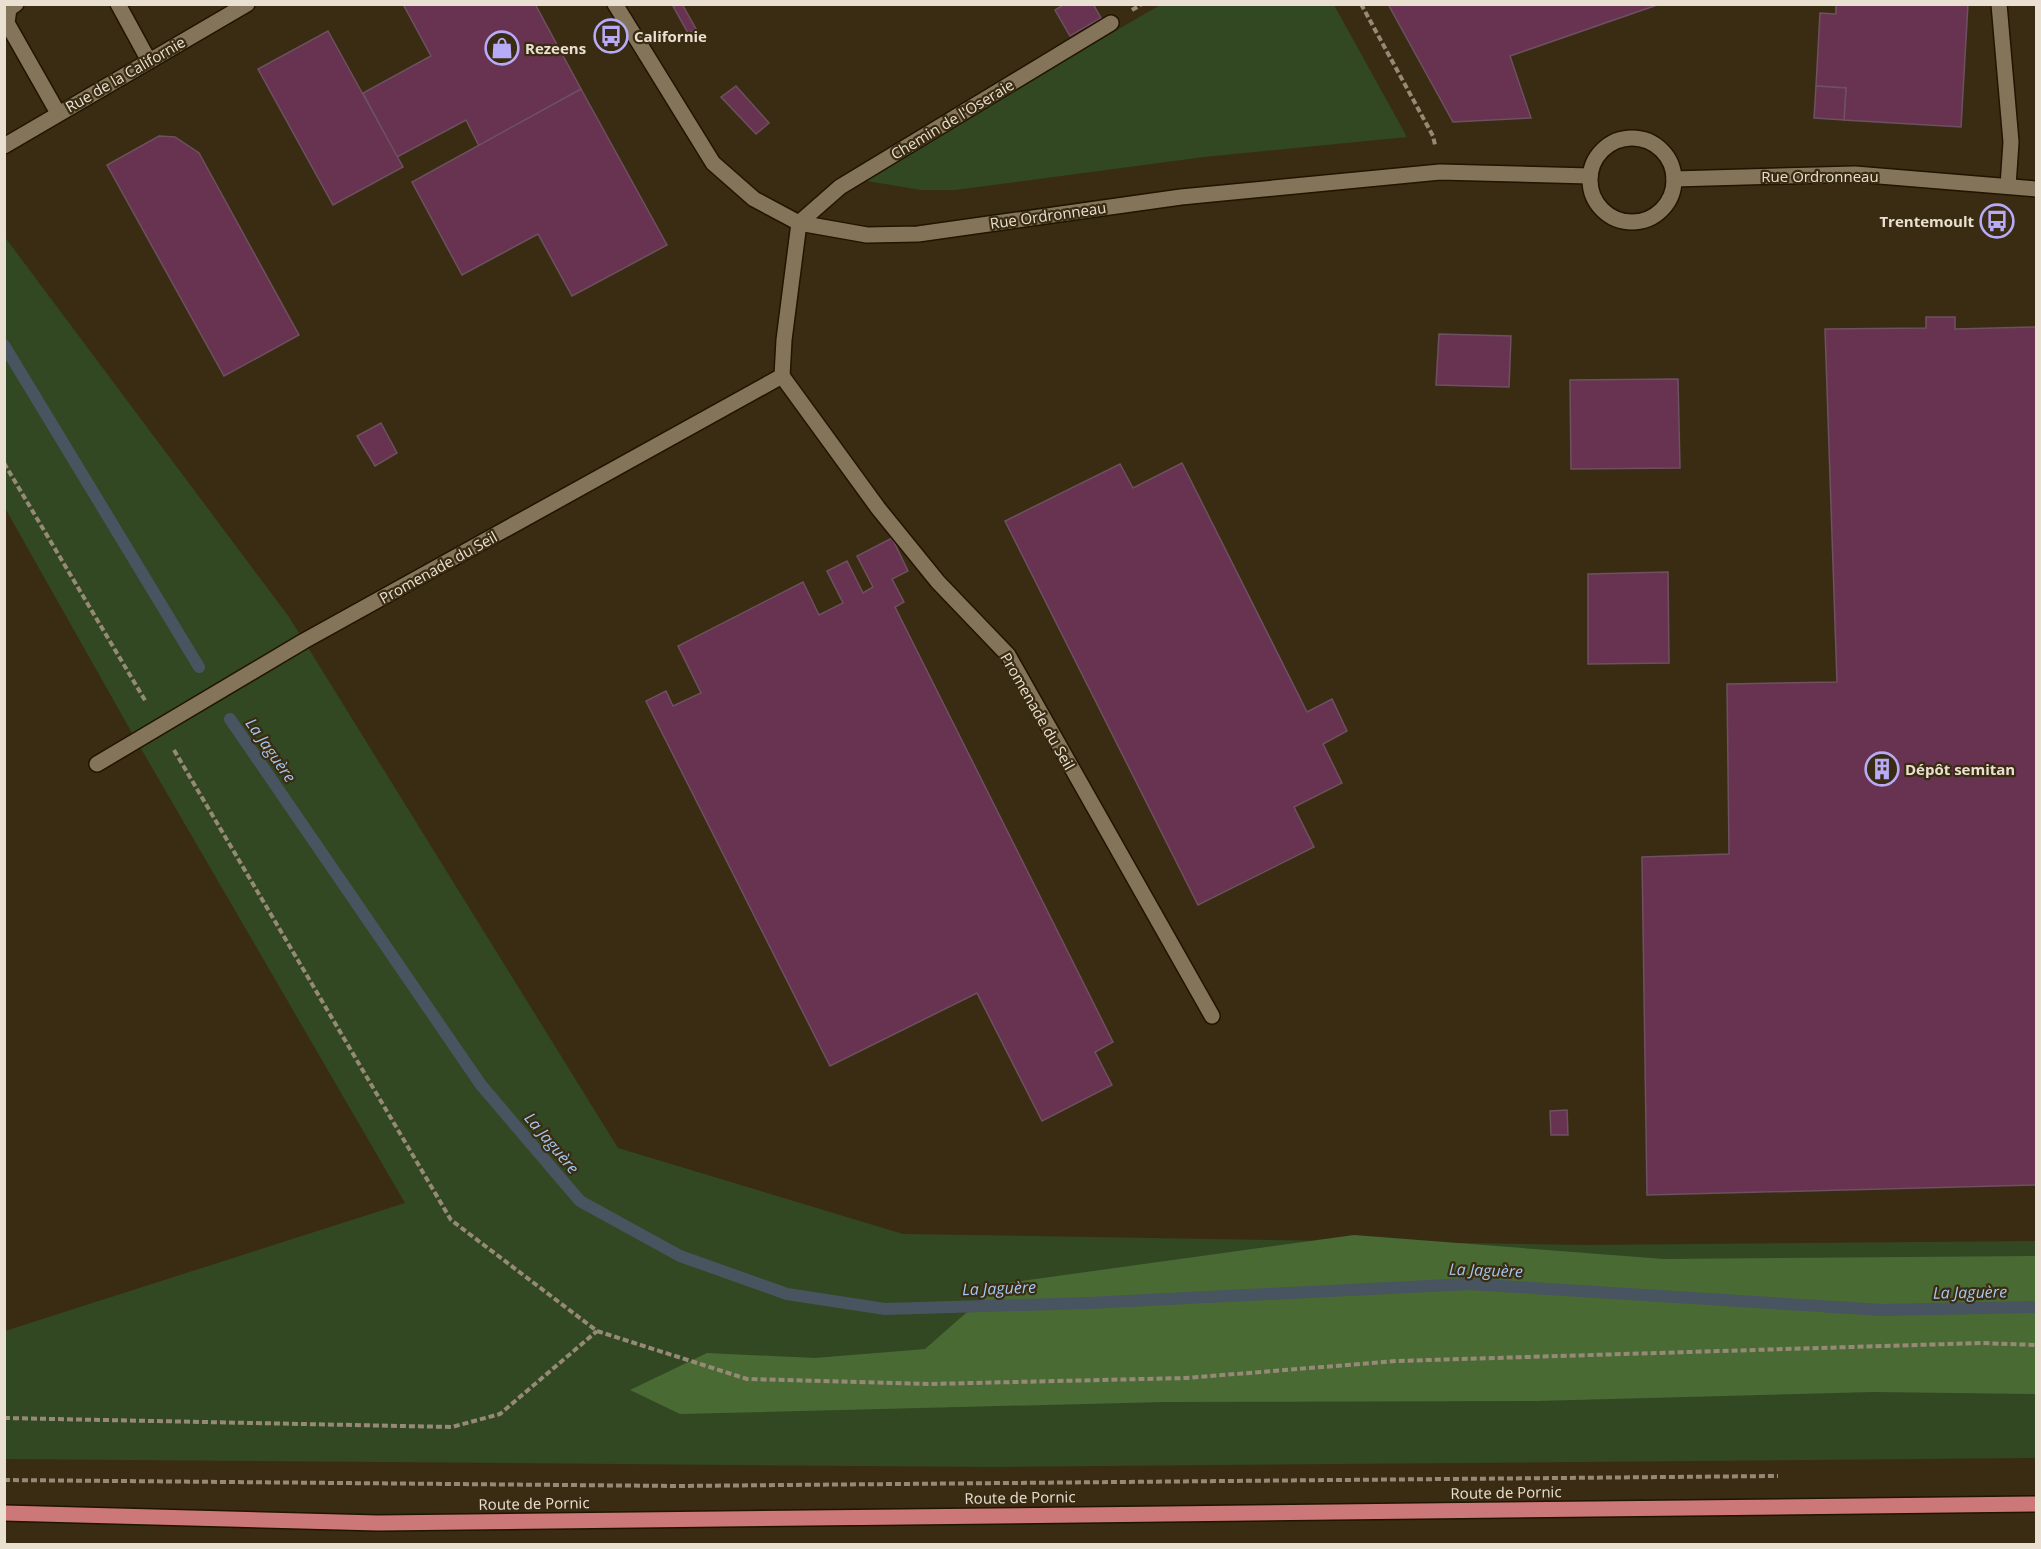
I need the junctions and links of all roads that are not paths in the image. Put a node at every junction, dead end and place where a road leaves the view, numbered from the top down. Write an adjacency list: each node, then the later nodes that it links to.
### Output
1 (118, 4): 7 (street)
2 (247, 4): 7 (street, Rue de la Californie)
3 (615, 4): 14 (street, Rue Ordronneau)
4 (1999, 4): 12 (street)
5 (13, 7): 8 (street)
6 (1111, 23): 14 (street, Chemin de l'Oseraie)
7 (149, 61): 8 (street, Rue de la Californie)
8 (58, 113): 9 (street, Rue de la Californie)
9 (4, 146)
10 (1590, 176): 11 (street); 11 (street); 14 (street, Rue Ordronneau)
11 (1674, 179): 12 (street, Rue Ordronneau)
12 (2008, 186): 13 (street, Rue Ordronneau)
13 (2037, 189)
14 (799, 223): 15 (street)
15 (783, 376): 16 (street, Promenade du Seil); 17 (street, Promenade du Seil)
16 (97, 764)
17 (1212, 1016)
18 (2037, 1504): 19 (main road, Route de Pornic)
19 (4, 1513)

